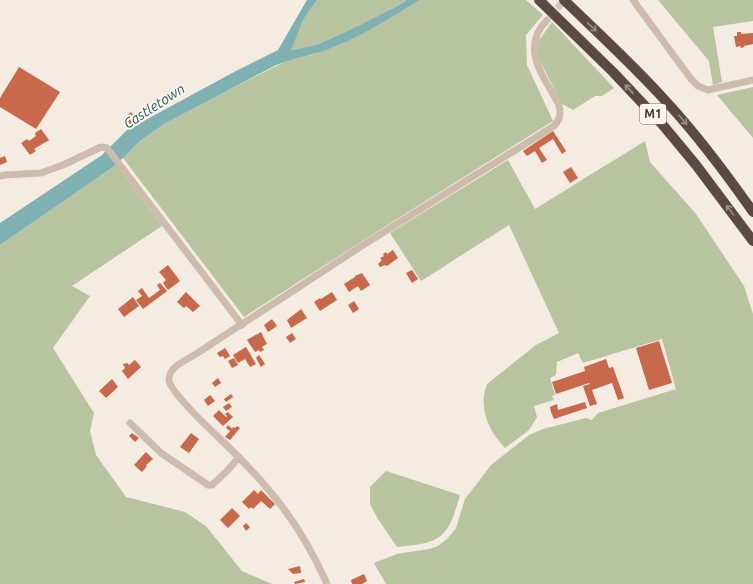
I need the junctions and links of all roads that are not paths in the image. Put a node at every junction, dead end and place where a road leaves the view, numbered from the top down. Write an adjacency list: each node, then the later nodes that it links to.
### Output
1 (539, 0): 8 (highway, M1, one-way to 1)
2 (564, 0): 7 (highway, M1, one-way to 7)
3 (633, 0): 5 (street)
4 (547, 20): 9 (street)
5 (753, 80)
6 (0, 176): 9 (street)
7 (753, 212)
8 (753, 241)
9 (242, 325): 11 (street)
10 (130, 422): 11 (street)
11 (239, 457): 12 (street)
12 (327, 584)

